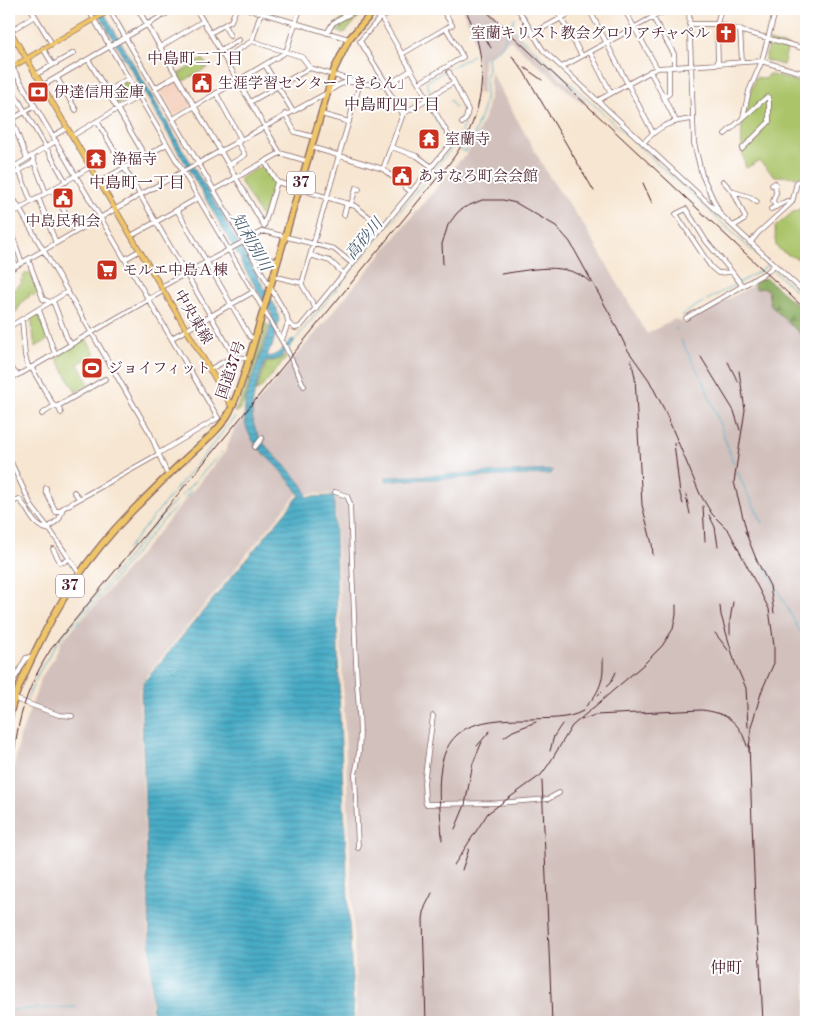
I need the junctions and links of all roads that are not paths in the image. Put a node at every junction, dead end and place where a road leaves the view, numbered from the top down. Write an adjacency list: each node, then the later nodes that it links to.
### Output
1 (31, 9): 27 (street)
2 (88, 9): 30 (street)
3 (138, 9): 38 (street)
4 (174, 9): 38 (street)
5 (196, 9): 33 (street)
6 (236, 9): 35 (street)
7 (248, 9): 25 (street)
8 (300, 9): 34 (street)
9 (341, 9): 28 (street)
10 (359, 9): 28 (street)
11 (398, 9): 31 (street)
12 (442, 9): 40 (street)
13 (518, 9): 45 (street)
14 (556, 9): 32 (street)
15 (578, 9): 26 (street)
16 (589, 9): 52 (street)
17 (624, 9): 39 (street)
18 (648, 9): 29 (street)
19 (668, 9): 29 (street)
20 (689, 9): 36 (street)
21 (721, 9): 37 (street)
22 (776, 9): 47 (street)
23 (109, 10): 30 (main road); 48 (street)
24 (375, 10): 31 (street); 49 (highway, 国道37号 / 37)
25 (261, 11): 34 (street); 51 (street)
26 (570, 11): 32 (street)
27 (35, 16): 42 (street); 53 (street)
28 (345, 16): 44 (street)
29 (653, 17): 39 (street); 74 (street)
30 (96, 18): 53 (main road); 54 (street)
31 (382, 18): 62 (street); 92 (street)
32 (562, 18): 45 (street); 63 (street)
33 (203, 21): 43 (street); 55 (street)
34 (296, 23): 44 (street); 59 (street)
35 (224, 24): 43 (street); 46 (street)
36 (689, 24): 37 (street); 72 (street)
37 (717, 24): 41 (street); 69 (street)
38 (147, 25): 48 (street); 55 (street)
39 (634, 27): 52 (street); 77 (street)
40 (446, 28): 62 (street); 90 (street)
41 (740, 29): 47 (street); 68 (street)
42 (9, 30): 65 (main road, 中央東線)
43 (210, 33): 58 (street)
44 (327, 33): 49 (street)
45 (532, 34): 73 (street)
46 (230, 36)
47 (768, 37): 57 (street); 67 (street)
48 (124, 38): 54 (street); 96 (street)
49 (349, 39): 81 (highway, 国道37号 / 37)
50 (239, 40): 58 (street)
51 (252, 41): 59 (street); 64 (street)
52 (606, 43): 60 (street); 93 (street)
53 (52, 44): 56 (main road)
54 (111, 46): 66 (street); 86 (street)
55 (160, 47): 84 (street)
56 (44, 48): 65 (main road); 70 (street)
57 (806, 49)
58 (220, 51): 64 (street)
59 (286, 52): 71 (street); 76 (street)
60 (590, 52): 63 (street); 99 (street)
61 (74, 53): 70 (street)
62 (402, 54): 78 (street)
63 (582, 56): 73 (street)
64 (224, 58): 87 (street)
65 (26, 59): 75 (main road); 83 (main road, 中央東線)
66 (88, 59): 85 (street); 97 (street)
67 (761, 61): 68 (street); 82 (street); 115 (street)
68 (742, 62): 69 (street)
69 (718, 64): 72 (street)
70 (53, 65): 83 (street)
71 (265, 65): 87 (street); 95 (street)
72 (691, 66): 74 (street); 117 (street)
73 (562, 67): 104 (street)
74 (671, 67): 77 (street); 102 (street)
75 (10, 68): 106 (street)
76 (310, 68): 81 (street); 95 (street)
77 (657, 68): 79 (street)
78 (411, 70): 90 (street); 92 (street)
79 (650, 71): 93 (street); 102 (street)
80 (448, 72): 88 (street)
81 (332, 74): 89 (street); 98 (highway, 国道37号 / 37)
82 (806, 74)
83 (36, 75): 94 (main road, 中央東線)
84 (176, 76): 96 (street); 107 (street)
85 (57, 78): 94 (street); 109 (street)
86 (129, 78): 97 (street); 101 (street)
87 (238, 81): 100 (street); 105 (street)
88 (454, 82): 103 (street); 122 (street)
89 (360, 83): 92 (street); 98 (street); 121 (street)
90 (419, 83): 103 (street)
91 (9, 84): 111 (street)
92 (385, 84): 114 (street)
93 (628, 84): 99 (street); 125 (street)
94 (42, 86): 124 (main road, 中央東線)
95 (278, 87): 105 (street); 110 (street)
96 (155, 88): 116 (street)
97 (107, 91): 108 (street)
98 (327, 93): 110 (street); 113 (highway, 国道37号 / 37)
99 (611, 93): 104 (street)
100 (216, 94): 107 (street); 130 (street)
101 (139, 96): 108 (street); 133 (street)
102 (664, 97): 118 (street)
103 (428, 99): 114 (street); 152 (street)
104 (598, 101): 132 (street)
105 (250, 102): 123 (street)
106 (35, 106): 111 (street); 127 (street)
107 (194, 106): 116 (street); 138 (street)
108 (118, 109): 120 (street); 141 (street)
109 (76, 110)
110 (292, 110): 112 (street)
111 (25, 112): 119 (street); 134 (street)
112 (285, 114): 123 (street); 129 (street)
113 (321, 114): 121 (street); 129 (highway, 国道37号 / 37)
114 (403, 114): 136 (street)
115 (744, 117): 126 (street); 137 (street)
116 (172, 119): 148 (street)
117 (693, 119): 118 (street); 187 (street)
118 (676, 120): 125 (street)
119 (10, 121): 144 (street)
120 (97, 121): 128 (street); 153 (street)
121 (349, 122): 142 (street)
122 (463, 122)
123 (264, 126): 130 (street); 139 (street)
124 (67, 128): 127 (street); 128 (main road, 中央東線)
125 (653, 133): 132 (street)
126 (725, 134)
127 (53, 136): 131 (street)
128 (72, 136): 151 (main road, 中央東線)
129 (314, 137): 135 (highway, 国道37号 / 37)
130 (239, 140): 138 (street); 149 (street)
131 (56, 142): 134 (street); 157 (street)
132 (643, 143): 187 (street)
133 (167, 144): 141 (street); 155 (street)
134 (46, 147): 140 (street); 162 (street)
135 (311, 147): 142 (street); 145 (highway, 国道37号 / 37)
136 (391, 147): 152 (street); 154 (street)
137 (742, 149)
138 (220, 150): 148 (street); 149 (street)
139 (280, 153): 145 (street); 147 (street)
140 (32, 156): 144 (street); 146 (street)
141 (145, 156): 153 (street)
142 (339, 156): 154 (street); 176 (street)
143 (9, 158): 150 (street)
144 (27, 159): 150 (street)
145 (307, 161): 166 (highway, 国道37号 / 37)
146 (34, 162): 156 (street); 173 (street)
147 (265, 162): 159 (street); 164 (street)
148 (196, 164): 155 (street); 169 (street)
149 (228, 165): 159 (street)
150 (13, 167): 156 (street)
151 (90, 167): 157 (street); 163 (main road, 中央東線)
152 (432, 167): 171 (street)
153 (124, 168): 163 (street); 174 (street)
154 (383, 168): 171 (street)
155 (185, 170): 174 (street); 177 (street)
156 (19, 171): 158 (street); 178 (street)
157 (76, 176): 162 (street); 190 (street)
158 (9, 177)
159 (236, 178): 169 (street); 194 (street)
160 (806, 179): 180 (street)
161 (723, 181): 172 (street)
162 (66, 182): 168 (street)
163 (99, 182): 184 (main road, 中央東線)
164 (277, 182): 166 (street); 194 (street)
165 (772, 185): 182 (street)
166 (299, 189): 176 (street); 198 (highway, 国道37号 / 37)
167 (359, 189): 181 (street)
168 (52, 190): 173 (street); 196 (street)
169 (214, 190): 200 (street)
170 (9, 191): 183 (street)
171 (411, 192): 195 (street)
172 (733, 192): 179 (street); 193 (street)
173 (46, 193): 175 (street)
174 (140, 195): 184 (street); 191 (street)
175 (38, 197): 178 (street); 199 (street)
176 (327, 197): 181 (street); 201 (street)
177 (198, 198): 186 (street); 204 (street)
178 (31, 201): 183 (street)
179 (757, 202)
180 (792, 202): 182 (street); 202 (street)
181 (349, 204): 189 (street); 195 (street)
182 (776, 206): 185 (street)
183 (18, 209): 188 (street); 205 (street)
184 (115, 209): 190 (street); 197 (main road, 中央東線)
185 (771, 209)
186 (177, 210): 191 (street); 212 (street)
187 (720, 213): 193 (street)
188 (9, 214)
189 (344, 215)
190 (100, 217): 196 (street); 209 (street)
191 (156, 222): 197 (street); 219 (street)
192 (9, 226): 211 (street)
193 (732, 226): 202 (street)
194 (264, 228): 198 (street); 200 (street)
195 (382, 228): 214 (street)
196 (76, 231): 199 (street)
197 (131, 236): 206 (main road, 中央東線)
198 (285, 237): 201 (street); 210 (highway, 国道37号 / 37)
199 (56, 243): 205 (street)
200 (242, 243): 204 (street); 213 (street)
201 (314, 243): 207 (street); 214 (street)
202 (750, 243): 215 (street)
203 (9, 248): 216 (street)
204 (231, 249): 212 (street); 227 (street)
205 (43, 250): 208 (street); 226 (street)
206 (139, 251): 209 (street); 224 (main road, 中央東線)
207 (310, 255): 220 (street); 222 (street)
208 (28, 259): 211 (street); 230 (street)
209 (125, 259): 229 (street)
210 (278, 261): 213 (street); 221 (highway, 国道37号 / 37)
211 (22, 262): 216 (street)
212 (207, 262): 219 (street); 231 (street)
213 (256, 263): 225 (street)
214 (352, 264): 220 (street)
215 (775, 265): 223 (street); 228 (street)
216 (15, 266): 217 (street)
217 (9, 270)
218 (732, 272): 218 (street); 223 (street)
219 (186, 273): 224 (street); 235 (street)
220 (344, 274): 233 (street)
221 (273, 276): 222 (street); 225 (highway, 国道37号 / 37)
222 (301, 283): 233 (street)
223 (741, 283): 236 (street)
224 (162, 289): 229 (street); 240 (main road, 中央東線)
225 (269, 289): 232 (highway, 国道37号 / 37); 238 (street)
226 (67, 292): 230 (street); 241 (street)
227 (253, 292): 231 (street); 232 (street)
228 (806, 294)
229 (148, 299): 241 (street); 242 (street)
230 (51, 302): 234 (street); 245 (street)
231 (231, 304): 235 (street); 243 (street)
232 (264, 306): 243 (highway, 国道37号 / 37); 244 (street)
233 (316, 308): 238 (street)
234 (39, 310): 237 (street); 246 (street)
235 (211, 316): 240 (street); 247 (street)
236 (686, 318)
237 (22, 319): 239 (street); 250 (street)
238 (288, 323): 244 (street)
239 (9, 327)
240 (186, 330): 242 (street); 251 (main road, 中央東線)
241 (91, 332): 245 (street); 262 (street)
242 (172, 338): 262 (street)
243 (255, 338): 248 (highway, 国道37号 / 37)
244 (282, 340): 255 (street)
245 (71, 344): 246 (street)
246 (55, 354): 250 (street)
247 (234, 356): 248 (street); 251 (street)
248 (248, 359): 257 (highway, 国道37号 / 37)
249 (9, 365): 252 (street)
250 (30, 368): 252 (street); 256 (street)
251 (209, 370): 257 (main road, 中央東線)
252 (17, 375): 253 (street)
253 (9, 379)
254 (105, 380): 256 (street)
255 (304, 386)
256 (56, 406): 258 (street); 259 (street)
257 (232, 407): 265 (highway, 国道37号 / 37)
258 (61, 413)
259 (42, 414)
260 (262, 438): 261 (street)
261 (255, 447)
262 (159, 453): 265 (street); 269 (street)
263 (9, 458): 264 (street)
264 (11, 468): 272 (street)
265 (168, 476): 275 (highway, 国道37号 / 37)
266 (46, 488): 271 (street)
267 (74, 492): 269 (street)
268 (336, 492): 283 (street)
269 (79, 498): 271 (street)
270 (9, 504): 272 (street)
271 (63, 508): 272 (street)
272 (49, 529): 274 (street)
273 (53, 549): 274 (street)
274 (69, 559): 275 (street)
275 (79, 573): 276 (highway, 国道37号 / 37)
276 (33, 656): 277 (street); 278 (highway, 国道37号 / 37)
277 (9, 686)
278 (15, 699): 279 (street); 281 (highway, 国道37号 / 37)
279 (72, 716)
280 (433, 716): 282 (street)
281 (9, 718)
282 (559, 792)
283 (358, 848)

